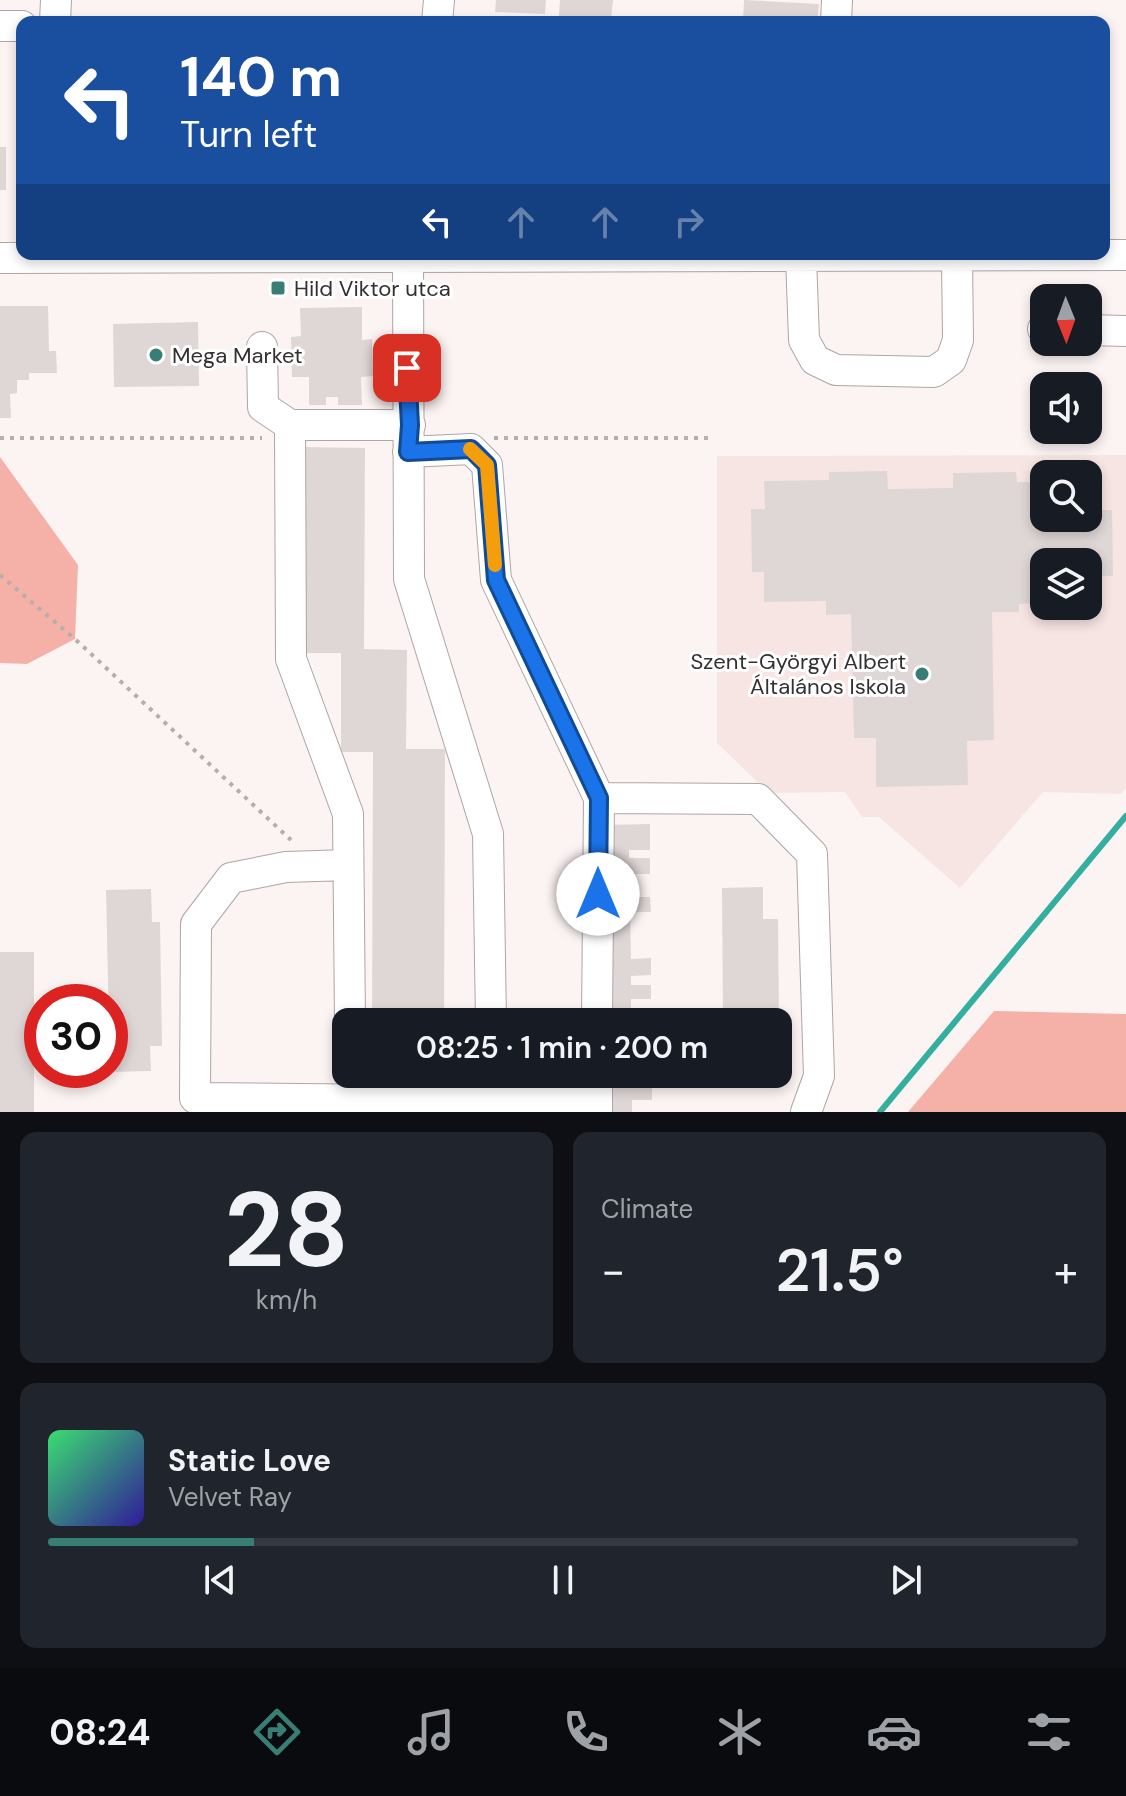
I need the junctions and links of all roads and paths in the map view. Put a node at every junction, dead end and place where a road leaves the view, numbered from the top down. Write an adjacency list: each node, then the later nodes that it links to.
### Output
1 (415, 260): 8 (street)
2 (812, 260): 3 (street)
3 (957, 260)
4 (1102, 330): 5 (street)
5 (1126, 331)
6 (262, 347): 7 (street)
7 (290, 425): 8 (street); 11 (street)
8 (409, 438): 10 (street); 13 (street)
9 (0, 575): 11 (path)
10 (599, 798): 14 (street); 18 (street)
11 (334, 866): 12 (street); 15 (street)
12 (349, 1008)
13 (491, 1008)
14 (597, 1008)
15 (336, 1088)
16 (504, 1088): 17 (street)
17 (597, 1096)
18 (806, 1112)

